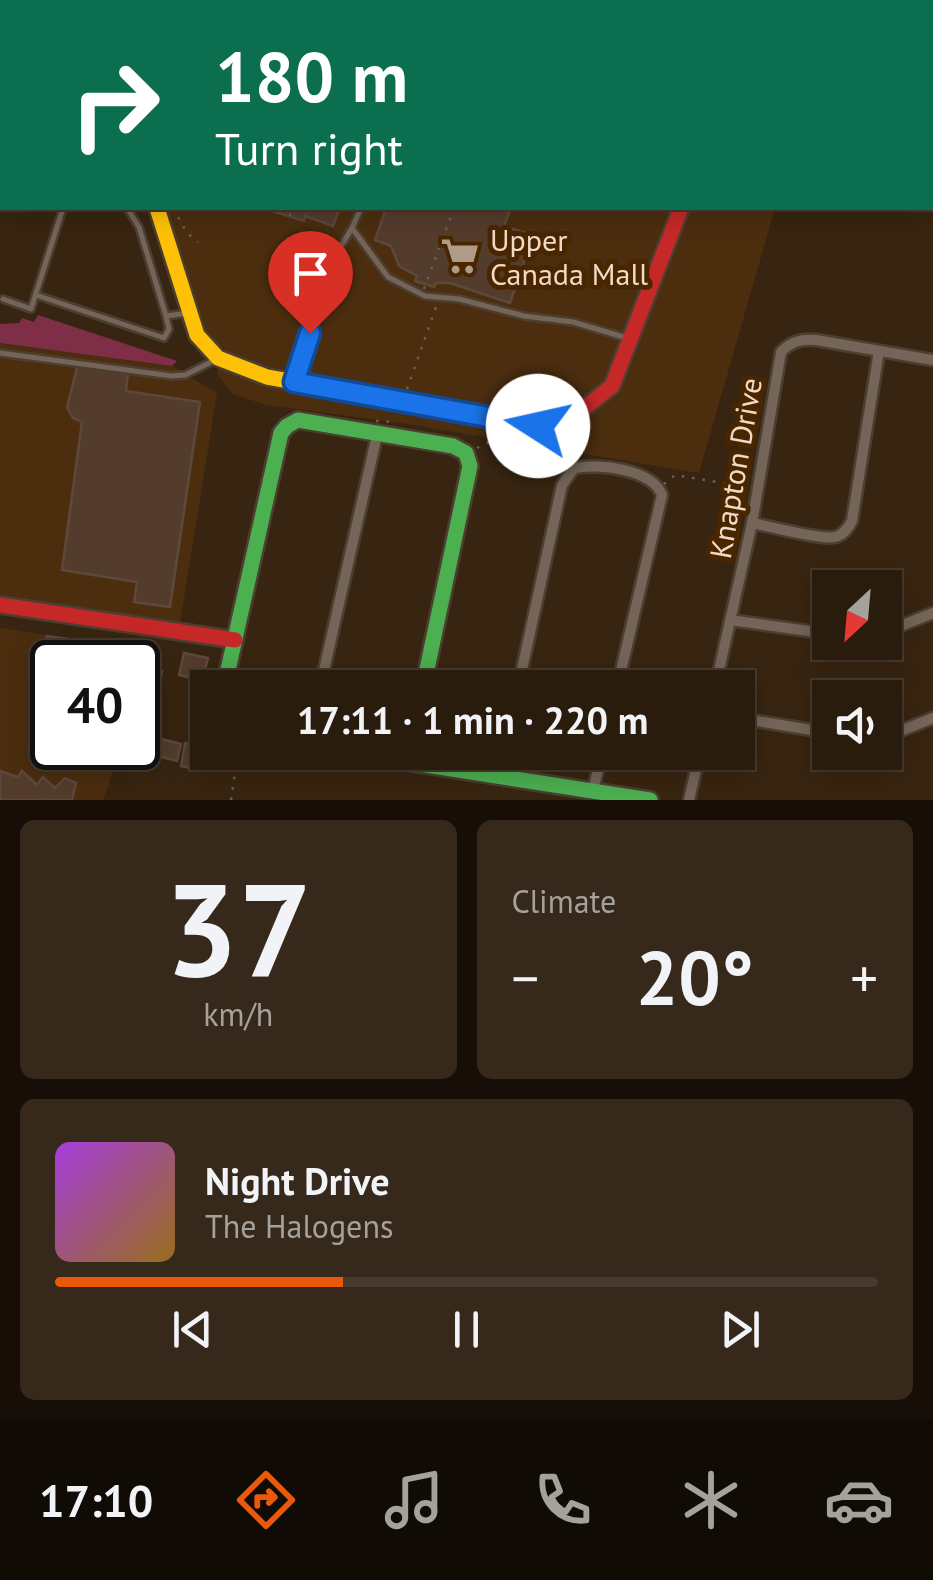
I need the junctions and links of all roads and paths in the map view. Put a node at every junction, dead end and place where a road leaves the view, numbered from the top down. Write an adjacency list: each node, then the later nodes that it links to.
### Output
1 (62, 210): 13 (lane)
2 (128, 210): 17 (lane)
3 (158, 210): 16 (street)
4 (174, 210): 11 (path)
5 (291, 210): 9 (path)
6 (359, 210): 10 (lane)
7 (453, 210): 12 (path)
8 (680, 210): 18 (street)
9 (290, 216)
10 (352, 228): 12 (lane); 23 (lane)
11 (198, 242)
12 (422, 294): 14 (lane)
13 (36, 295): 15 (lane); 17 (lane)
14 (439, 298): 18 (lane); 24 (path)
15 (3, 299)
16 (190, 312): 17 (lane); 21 (street)
17 (166, 316)
18 (630, 339): 24 (street)
19 (879, 351): 22 (street, Knapton Drive); 30 (street, Knapton Drive); 31 (street)
20 (0, 353): 21 (lane)
21 (218, 358): 23 (street)
22 (933, 360)
23 (294, 382): 24 (street)
24 (403, 401): 25 (path)
25 (395, 428)
26 (377, 435): 27 (street); 37 (street); 39 (street)
27 (466, 453): 28 (path); 40 (street)
28 (574, 468): 29 (street); 41 (street)
29 (659, 488): 30 (path); 42 (street)
30 (758, 488): 31 (street, Knapton Drive)
31 (752, 523): 34 (street, Knapton Drive)
32 (0, 605): 37 (street)
33 (933, 613): 35 (street)
34 (730, 620): 36 (street); 43 (street, Knapton Drive)
35 (902, 625)
36 (812, 631)
37 (235, 640): 38 (street)
38 (228, 670)
39 (324, 670)
40 (427, 670)
41 (522, 670)
42 (622, 670)
43 (718, 670)
44 (933, 718): 46 (street)
45 (755, 721): 47 (street)
46 (902, 729)
47 (812, 731)
48 (236, 770): 55 (path)
49 (469, 770): 53 (street)
50 (500, 770): 53 (street)
51 (598, 770): 54 (street)
52 (696, 770): 57 (street)
53 (499, 776): 54 (street)
54 (593, 791): 56 (street)
55 (232, 800)
56 (650, 800)
57 (689, 800)

